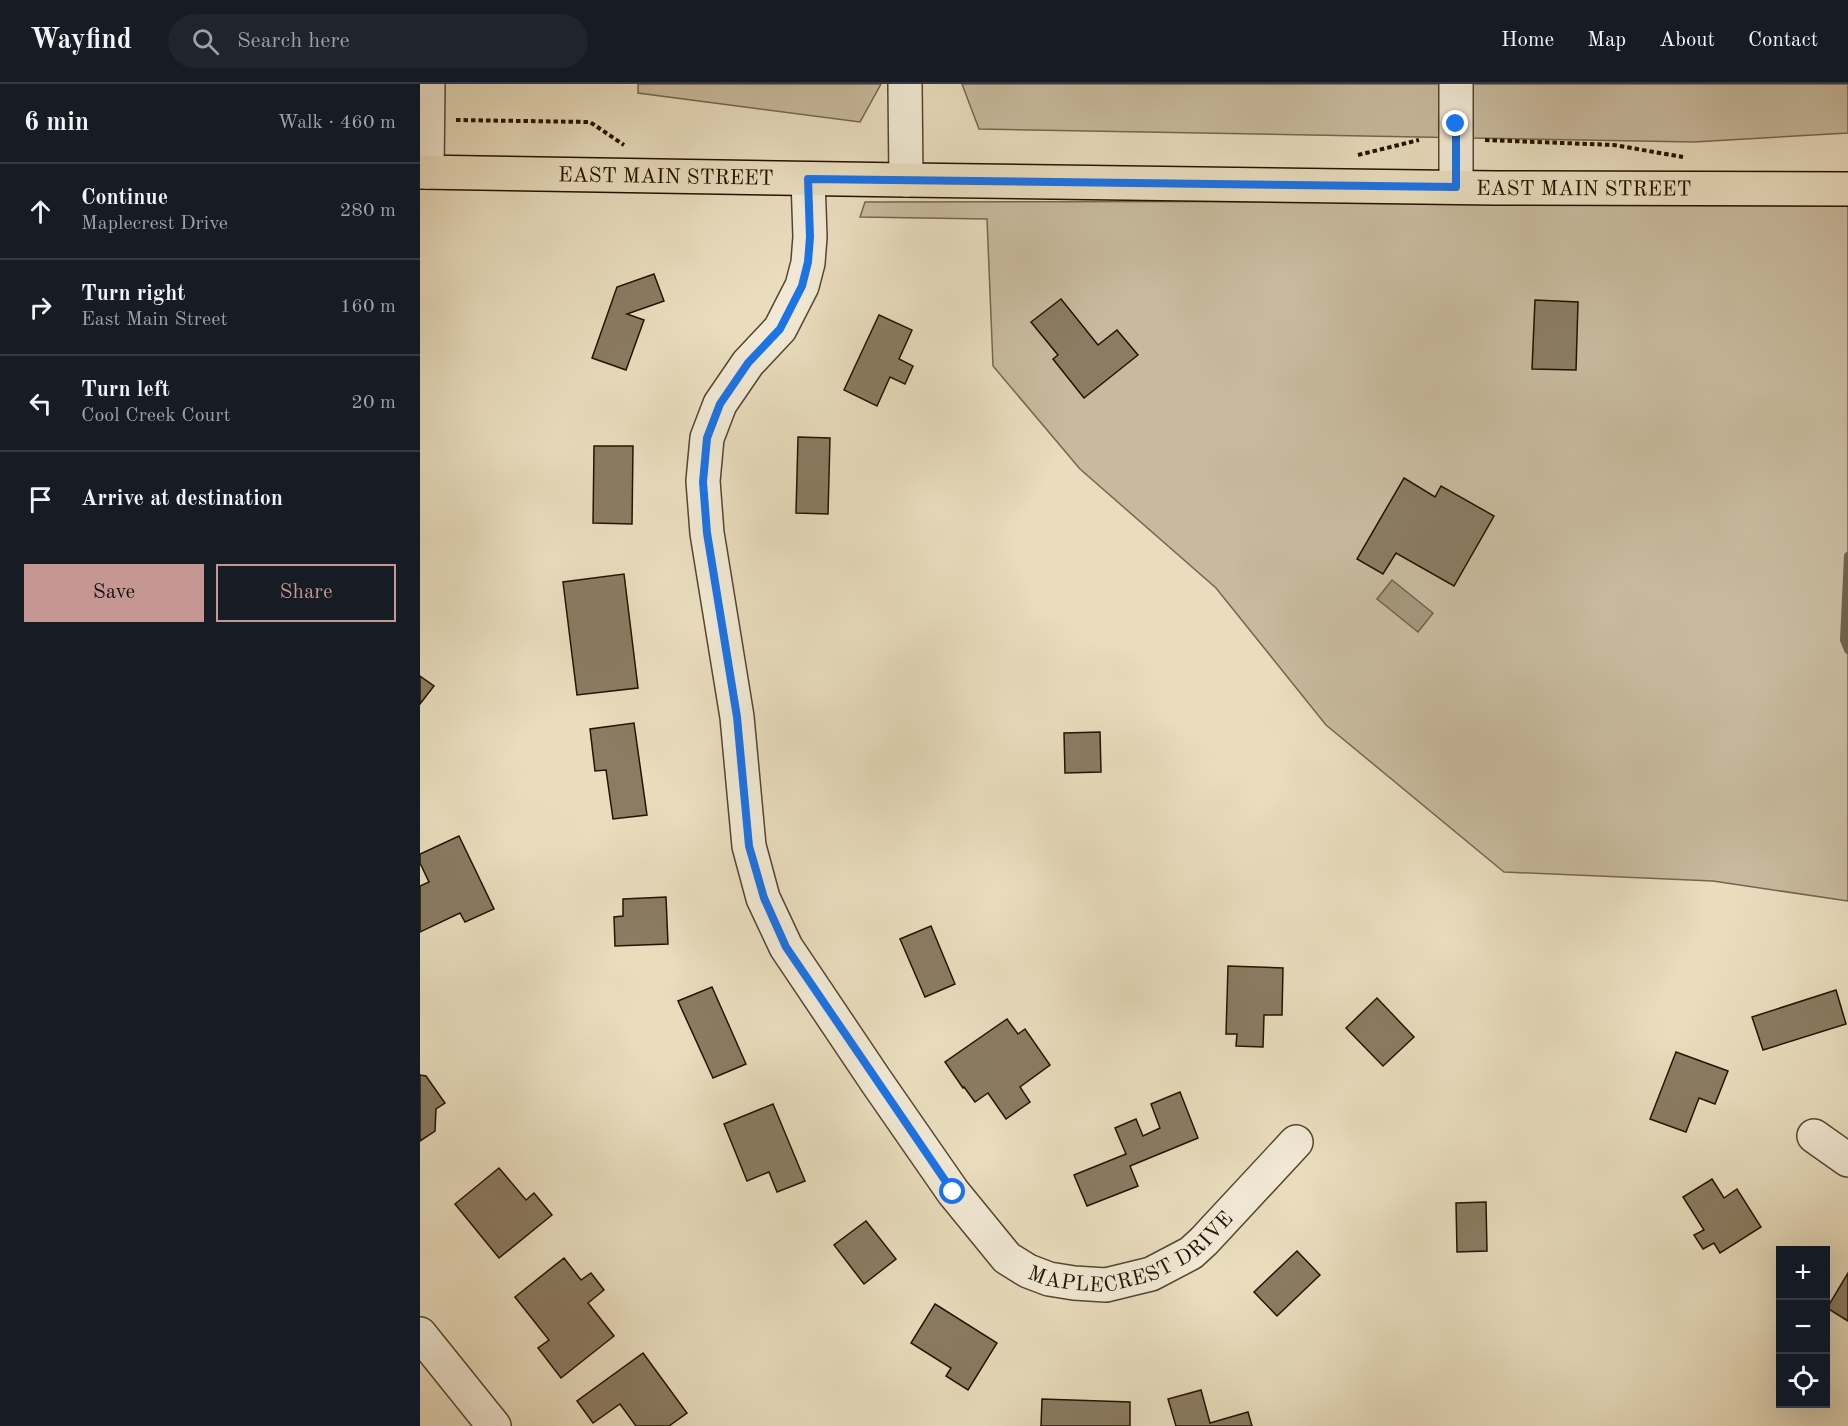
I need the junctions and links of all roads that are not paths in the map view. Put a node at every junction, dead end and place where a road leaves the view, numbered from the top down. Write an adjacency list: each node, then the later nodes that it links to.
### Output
1 (428, 84): 4 (street)
2 (905, 84): 6 (street)
3 (1456, 84): 7 (street)
4 (424, 172): 5 (main road, EAST MAIN STREET)
5 (808, 179): 6 (main road, EAST MAIN STREET); 10 (street, MAPLECREST DRIVE)
6 (906, 180): 7 (main road, EAST MAIN STREET)
7 (1456, 187): 8 (main road, EAST MAIN STREET)
8 (1848, 189)
9 (1814, 1136): 11 (street)
10 (1296, 1142)
11 (1848, 1160)
12 (420, 1334): 13 (street)
13 (494, 1426)

